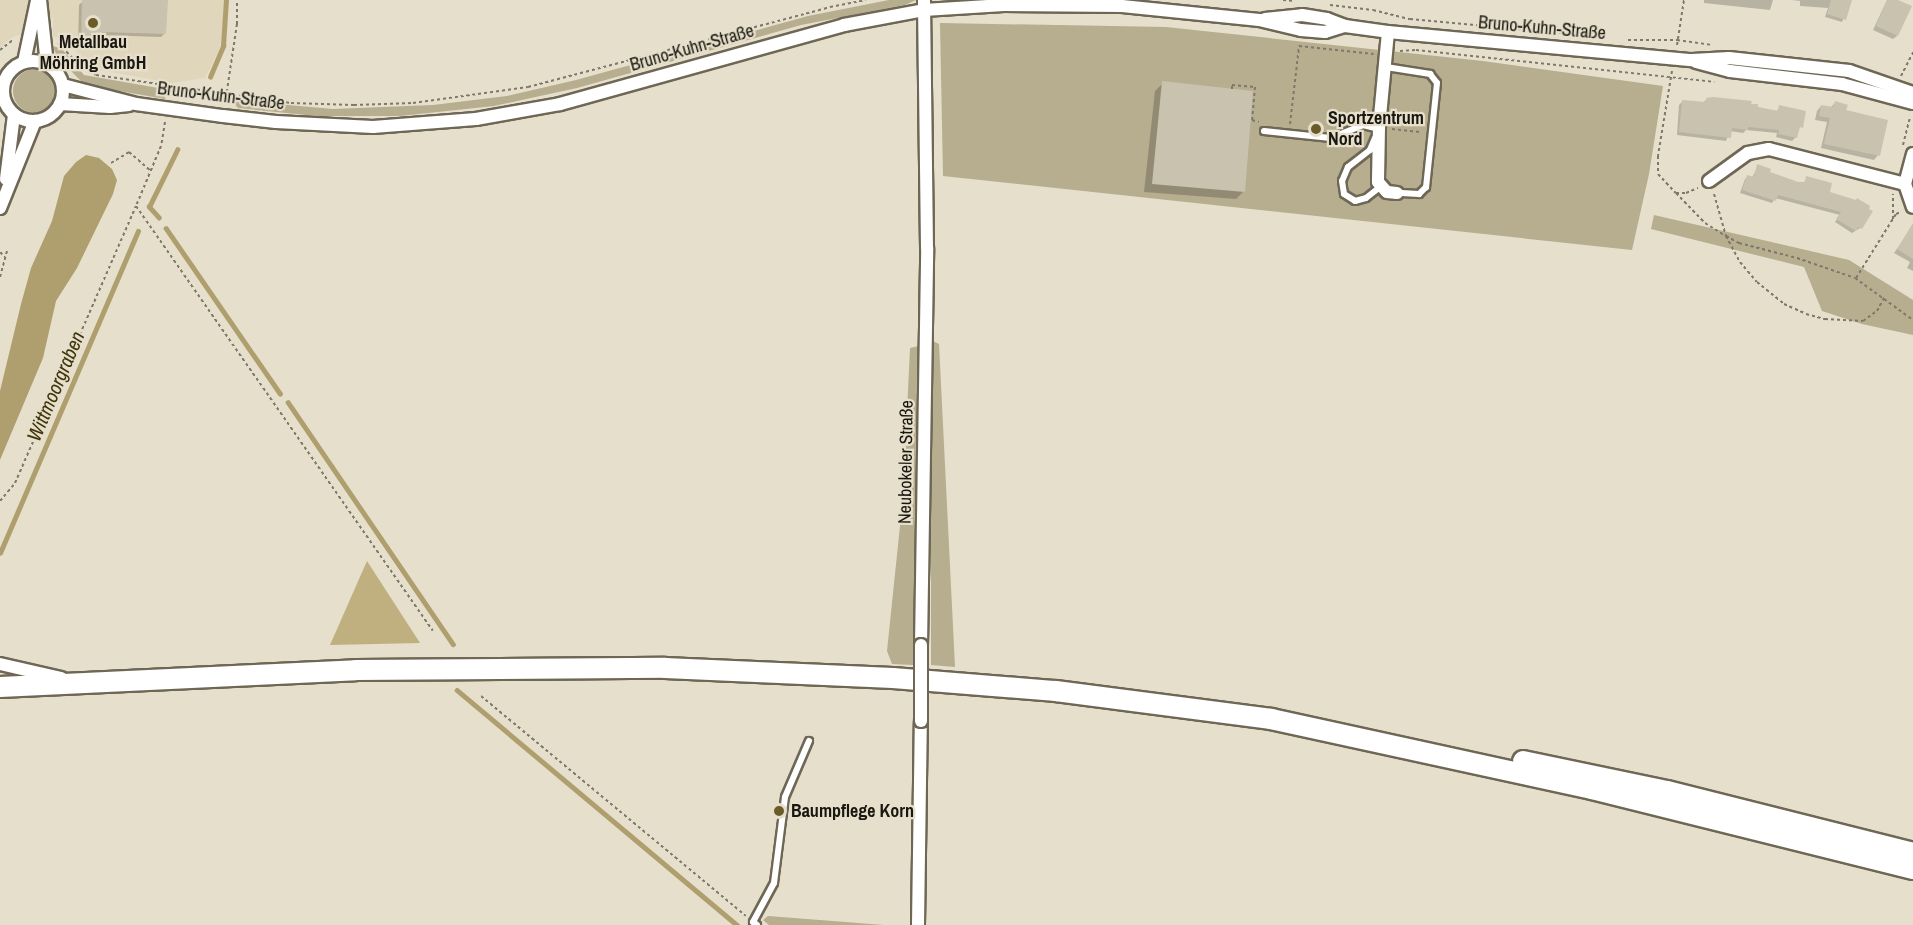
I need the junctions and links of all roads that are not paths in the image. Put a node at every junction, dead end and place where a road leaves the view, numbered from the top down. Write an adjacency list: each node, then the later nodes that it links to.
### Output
1 (39, 0): 5 (street); 6 (street)
2 (924, 5): 3 (street, Bruno-Kuhn-Straße); 14 (street, Bruno-Kuhn-Straße); 34 (street, Neubokeler Straße, bridge)
3 (1388, 32): 4 (street, Bruno-Kuhn-Straße); 7 (street)
4 (1692, 60): 11 (street, Bruno-Kuhn-Straße); 12 (street, Bruno-Kuhn-Straße)
5 (24, 62): 6 (street); 8 (street)
6 (46, 64): 9 (street)
7 (1386, 67): 17 (street); 23 (lane)
8 (4, 74): 10 (street)
9 (63, 85): 13 (street); 14 (street, Bruno-Kuhn-Straße)
10 (1, 91): 15 (street)
11 (1913, 93)
12 (1913, 103)
13 (60, 104): 14 (street, Bruno-Kuhn-Straße); 16 (street)
14 (136, 104)
15 (14, 115): 16 (street); 24 (street)
16 (35, 121): 24 (street)
17 (1380, 128): 18 (lane); 22 (street); 22 (lane)
18 (1261, 129)
19 (1913, 154): 21 (street)
20 (1709, 181): 21 (street)
21 (1900, 182): 25 (street)
22 (1380, 187): 23 (street)
23 (1397, 194)
24 (2, 203)
25 (1909, 209)
26 (0, 664): 27 (street)
27 (76, 682): 28 (main road); 29 (main road)
28 (0, 687)
29 (1271, 719): 31 (main road); 32 (main road)
30 (809, 741): 33 (lane)
31 (1913, 853)
32 (1913, 869)
33 (755, 923)
34 (918, 925)

